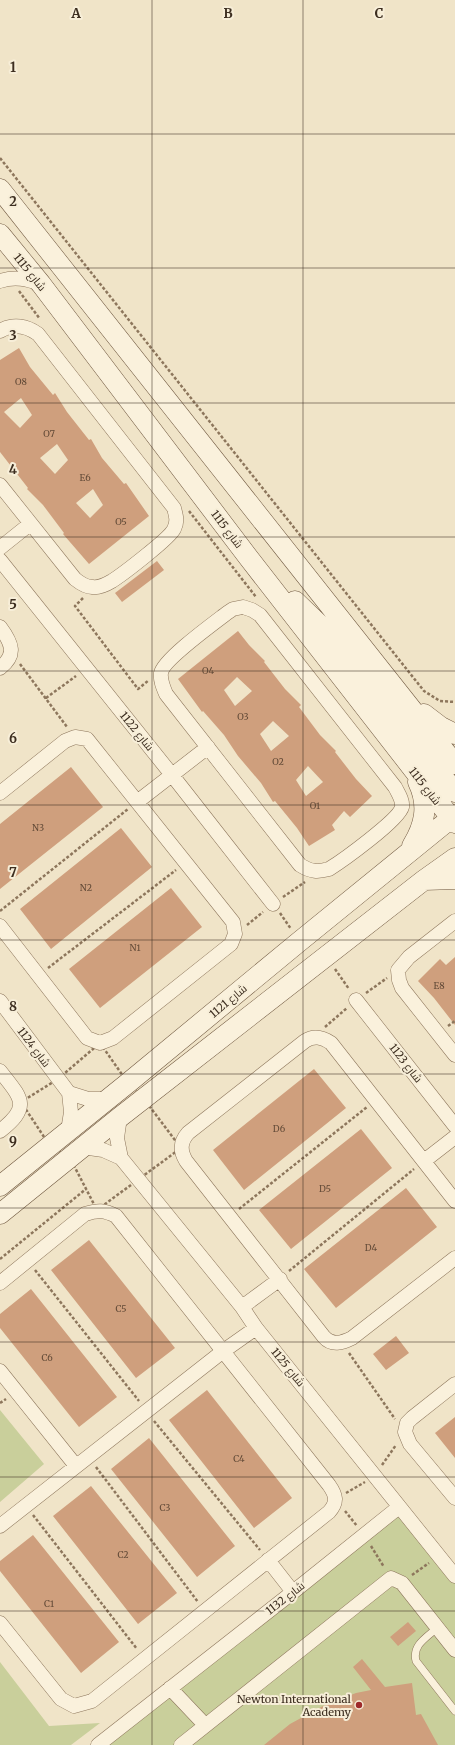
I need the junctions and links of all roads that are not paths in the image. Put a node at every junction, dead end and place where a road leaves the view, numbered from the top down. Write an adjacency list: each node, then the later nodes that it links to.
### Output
1 (0, 189): 13 (street)
2 (0, 234): 4 (street, شارع 1115)
3 (4, 280): 4 (street)
4 (41, 284): 9 (street, شارع 1115)
5 (0, 331): 7 (street)
6 (0, 485): 7 (street)
7 (30, 524): 8 (street)
8 (0, 548)
9 (248, 557): 16 (street, شارع 1115); 19 (street)
10 (0, 560): 18 (street, شارع 1122)
11 (0, 627): 12 (street)
12 (0, 668)
13 (402, 696): 14 (street); 17 (street)
14 (455, 734)
15 (208, 747): 15 (street); 18 (street)
16 (408, 764): 22 (street, شارع 1115); 23 (street)
17 (455, 764)
18 (172, 775): 21 (street); 27 (street, شارع 1122)
19 (455, 792)
20 (0, 793): 21 (street)
21 (137, 802): 29 (street)
22 (454, 819): 23 (street, شارع 1121)
23 (409, 853): 35 (street, شارع 1121)
24 (455, 858): 26 (street)
25 (455, 878): 26 (street)
26 (424, 880): 36 (street)
27 (273, 904)
28 (455, 921): 32 (street)
29 (0, 926)
30 (356, 1000): 37 (street, شارع 1123)
31 (0, 1001): 34 (street, شارع 1124)
32 (455, 1055)
33 (0, 1071): 38 (street)
34 (69, 1093): 35 (street); 39 (street)
35 (107, 1100): 39 (street, شارع 1121)
36 (120, 1117): 41 (street); 42 (street, شارع 1125)
37 (455, 1126)
38 (0, 1131)
39 (68, 1131): 44 (street, شارع 1121)
40 (455, 1137): 43 (street)
41 (82, 1147): 42 (street, شارع 1125); 46 (street)
42 (121, 1158): 50 (street, شارع 1125)
43 (424, 1161): 45 (street); 48 (street)
44 (0, 1186)
45 (455, 1201)
46 (0, 1214)
47 (455, 1258): 48 (street)
48 (280, 1279): 50 (street)
49 (0, 1282): 52 (street)
50 (242, 1307): 51 (street, شارع 1125)
51 (256, 1328): 52 (street); 57 (street, شارع 1125)
52 (222, 1352): 55 (street); 59 (street)
53 (0, 1371): 55 (street)
54 (455, 1384): 56 (street)
55 (76, 1466): 58 (street)
56 (455, 1498)
57 (399, 1507): 60 (street, شارع 1125); 61 (street, شارع 1132)
58 (0, 1526)
59 (268, 1560): 61 (street); 62 (street)
60 (455, 1576)
61 (294, 1592): 65 (street, شارع 1132)
62 (0, 1623)
63 (437, 1628): 64 (street); 66 (lane); 67 (street)
64 (455, 1650)
65 (170, 1688): 67 (street); 68 (street, شارع 1132)
66 (455, 1711)
67 (205, 1725): 69 (street)
68 (98, 1745)
69 (181, 1745)

